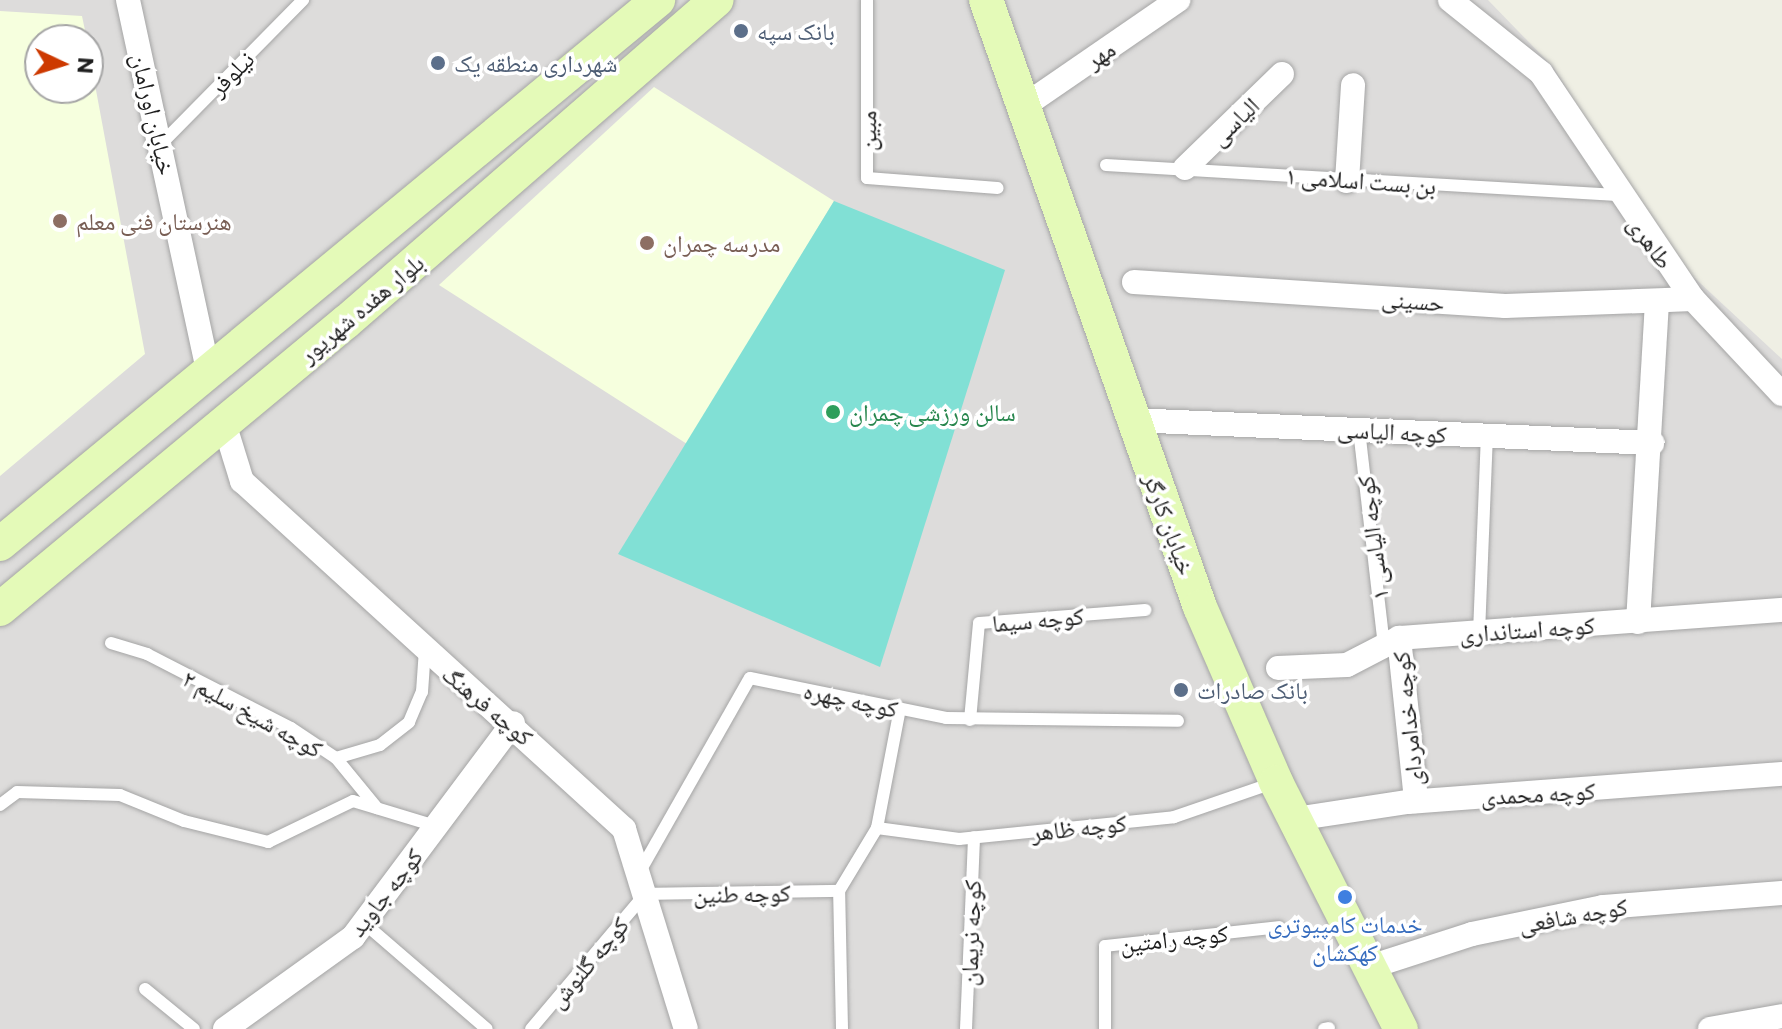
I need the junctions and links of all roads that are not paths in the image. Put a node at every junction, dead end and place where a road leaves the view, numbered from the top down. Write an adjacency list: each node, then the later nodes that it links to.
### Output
1 (128, 0): 12 (street, خیابان اورامان)
2 (303, 0): 12 (lane, نیلوفر)
3 (658, 0): 21 (street, بلوار هفده شهریور)
4 (717, 0): 24 (street, بلوار هفده شهریور)
5 (867, 0): 16 (lane, مبین)
6 (986, 0): 11 (street, خیابان کارگر)
7 (1178, 0): 11 (street, مهر)
8 (1450, 0): 17 (street, طاهری)
9 (1282, 74): 14 (street, الیاسی)
10 (1353, 85): 15 (street)
11 (1021, 108): 23 (street, خیابان کارگر)
12 (160, 145): 21 (street, خیابان اورامان)
13 (1106, 165): 14 (lane, بن بست اسلامی ۱)
14 (1185, 168): 15 (lane, بن بست اسلامی ۱)
15 (1347, 181): 17 (lane, بن بست اسلامی ۱)
16 (998, 188)
17 (1617, 195): 19 (street, طاهری)
18 (1134, 282): 20 (street, حسینی)
19 (1693, 299): 20 (street, حسینی); 22 (street, طاهری)
20 (1657, 302): 27 (street)
21 (208, 369): 24 (street); 28 (street, بلوار هفده شهریور)
22 (1782, 394)
23 (1132, 420): 25 (street, کوچه الیاسی); 44 (street, خیابان کارگر)
24 (224, 423): 29 (street, بلوار هفده شهریور); 36 (street, کوچه فرهنگ)
25 (1359, 430): 26 (street, کوچه الیاسی); 34 (lane, کوچه الیاسی ۱)
26 (1487, 436): 27 (street, کوچه الیاسی); 33 (lane)
27 (1652, 443): 32 (street)
28 (0, 544)
29 (0, 609)
30 (1145, 610): 39 (lane, کوچه سیما)
31 (1782, 610): 32 (street, کوچه استانداری)
32 (1638, 622): 33 (street, کوچه استانداری)
33 (1479, 633): 34 (street, کوچه استانداری)
34 (1392, 642): 37 (street, کوچه استانداری); 45 (street, کوچه خدامردای)
35 (111, 643): 42 (lane, کوچه شیخ سلیم ۲)
36 (425, 653): 41 (street, کوچه فرهنگ); 42 (lane)
37 (1278, 668)
38 (900, 709): 39 (lane, کوچه چهره); 50 (lane); 52 (lane, کوچه چهره)
39 (970, 720): 40 (lane, کوچه چهره)
40 (1178, 721)
41 (513, 723): 49 (street, کوچه جاوید); 52 (street, کوچه فرهنگ)
42 (336, 758): 47 (lane, کوچه شیخ سلیم ۲)
43 (1782, 774): 45 (street, کوچه محمدی)
44 (1276, 782): 48 (street, خیابان کارگر); 51 (lane, کوچه ظاهر)
45 (1416, 801): 48 (street, کوچه محمدی)
46 (0, 805): 47 (lane)
47 (377, 808): 49 (lane)
48 (1295, 819): 57 (street, خیابان کارگر)
49 (436, 826): 55 (street, کوچه جاوید)
50 (877, 828): 51 (lane, کوچه ظاهر); 53 (lane)
51 (974, 837): 66 (lane, کوچه نریمان)
52 (641, 884): 53 (lane, کوچه طنین); 63 (lane, کوچه گلنوش); 64 (street, کوچه فرهنگ)
53 (839, 891): 65 (lane)
54 (1782, 893): 57 (street, کوچه شافعی)
55 (364, 923): 61 (street, کوچه جاوید); 62 (lane)
56 (1279, 927): 67 (lane, کوچه رامتین)
57 (1370, 967): 68 (street, خیابان کارگر)
58 (145, 989): 60 (lane)
59 (1782, 1016): 69 (street)
60 (194, 1029)
61 (225, 1029)
62 (487, 1029)
63 (531, 1029)
64 (686, 1029)
65 (842, 1029)
66 (966, 1029)
67 (1105, 1029)
68 (1401, 1029)
69 (1710, 1029)

